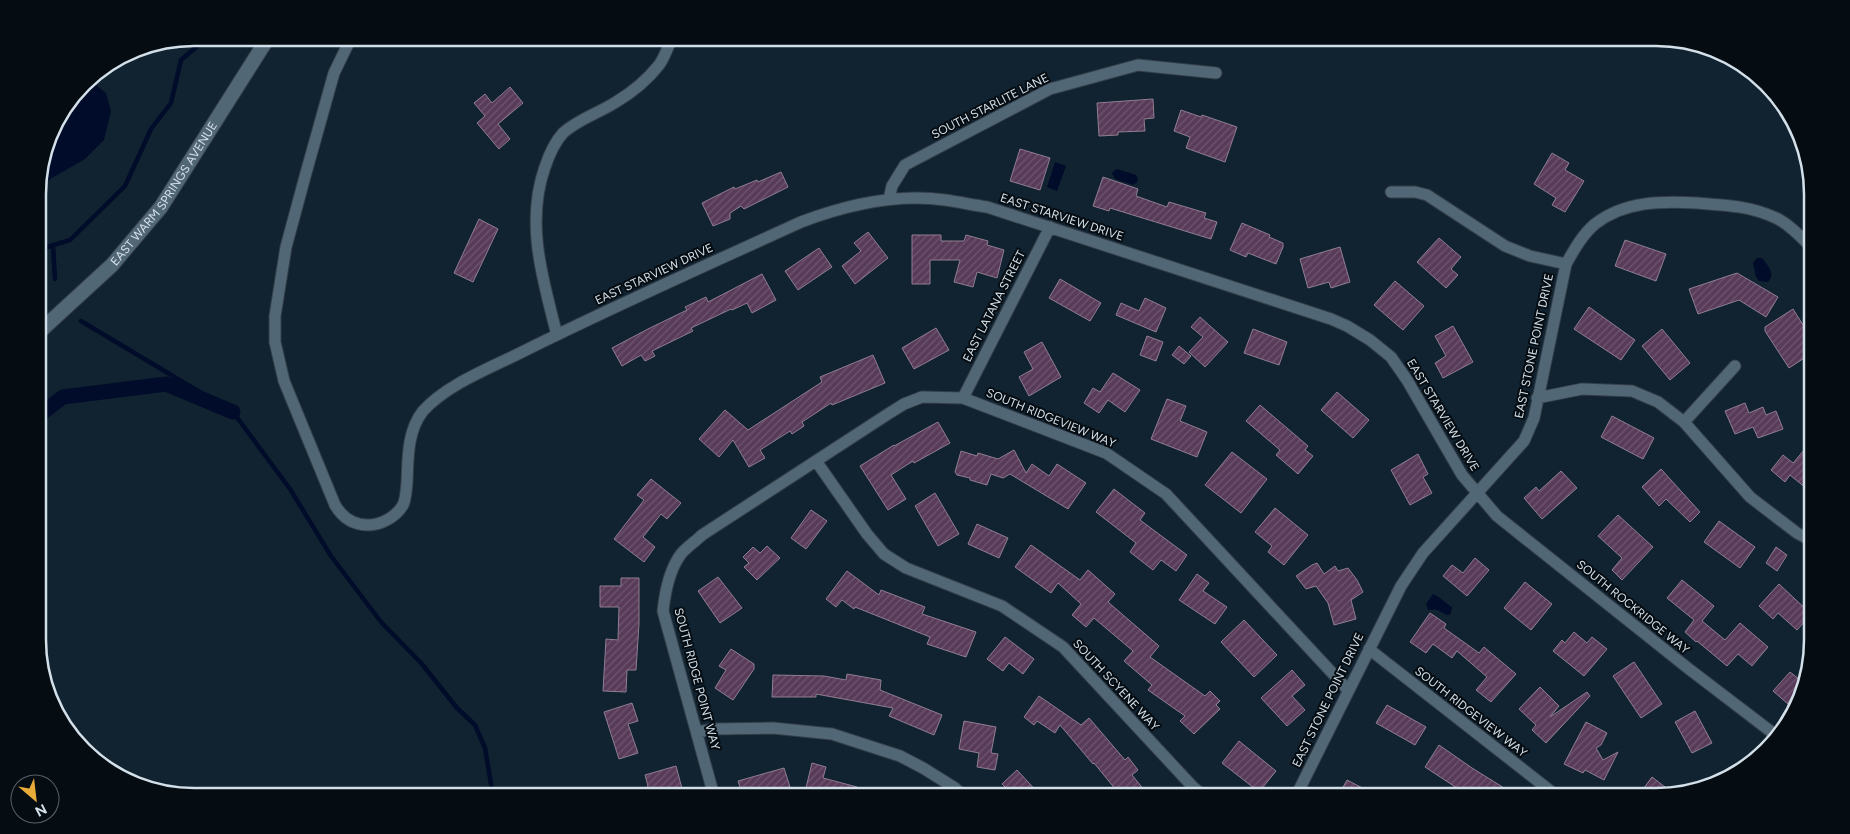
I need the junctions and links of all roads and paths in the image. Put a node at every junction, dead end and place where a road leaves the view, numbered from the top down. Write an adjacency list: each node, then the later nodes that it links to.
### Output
1 (262, 47): 10 (street, EAST WARM SPRINGS AVENUE)
2 (347, 47): 11 (street, EAST STARVIEW DRIVE)
3 (668, 47): 11 (street)
4 (1216, 73): 6 (street, SOUTH STARLITE LANE)
5 (1391, 192): 9 (street)
6 (889, 199): 7 (street, EAST STARVIEW DRIVE); 11 (street, EAST STARVIEW DRIVE)
7 (1050, 227): 13 (street, EAST LATANA STREET); 17 (street, EAST STARVIEW DRIVE)
8 (1804, 241): 9 (street, EAST STONE POINT DRIVE)
9 (1566, 264): 14 (street, EAST STONE POINT DRIVE)
10 (47, 325)
11 (557, 335)
12 (1735, 366): 15 (street)
13 (963, 398): 16 (street, SOUTH RIDGEVIEW WAY); 20 (street, SOUTH RIDGEVIEW WAY)
14 (1537, 398): 15 (street); 17 (street, EAST STONE POINT DRIVE)
15 (1684, 422): 18 (street)
16 (816, 461): 21 (street, SOUTH RIDGE POINT WAY); 24 (street, SOUTH SCYENE WAY)
17 (1477, 492): 19 (street, EAST STONE POINT DRIVE); 22 (street, SOUTH ROCKRIDGE WAY)
18 (1804, 537)
19 (1369, 649): 20 (street, EAST STONE POINT DRIVE); 26 (street, SOUTH RIDGEVIEW WAY)
20 (1348, 690): 25 (street, EAST STONE POINT DRIVE)
21 (697, 732): 23 (street); 27 (street, SOUTH RIDGE POINT WAY)
22 (1771, 732)
23 (955, 787)
24 (1193, 787)
25 (1300, 787)
26 (1545, 787)
27 (712, 788)

